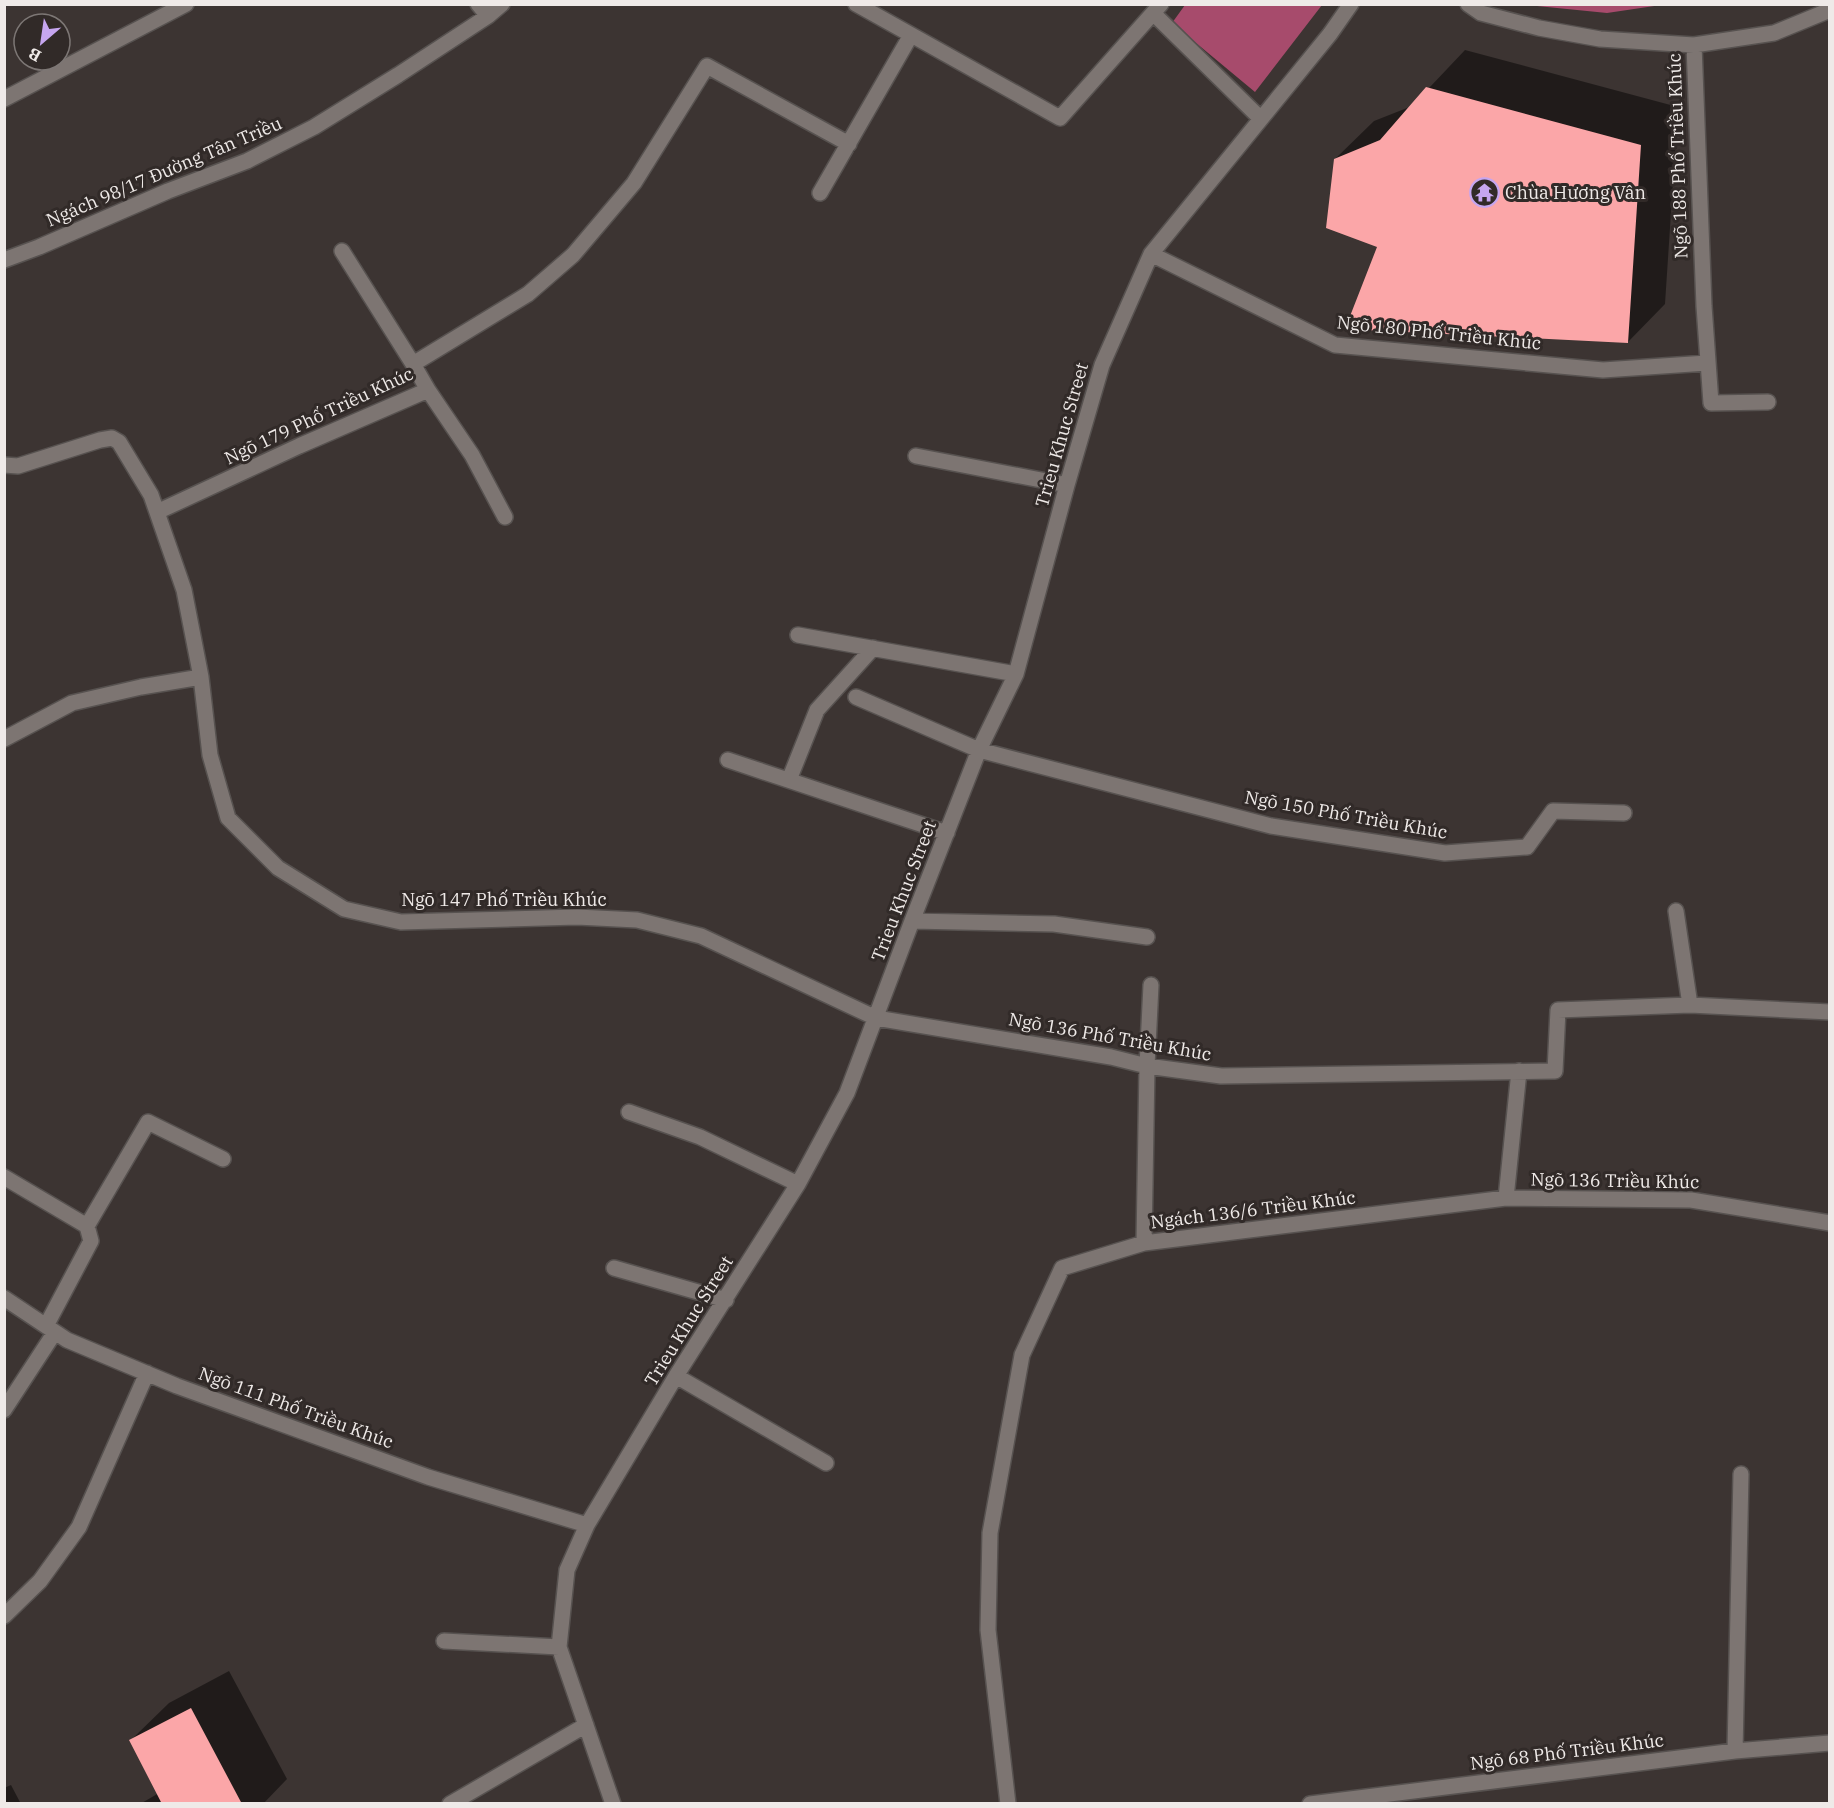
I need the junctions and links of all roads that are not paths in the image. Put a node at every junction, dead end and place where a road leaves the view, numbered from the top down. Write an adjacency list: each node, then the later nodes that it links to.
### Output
1 (186, 4): 11 (street)
2 (502, 4): 7 (street, Ngách 98/17 Đường Tân Triều)
3 (856, 4): 9 (street)
4 (1351, 4): 12 (street, Trieu Khuc Street)
5 (1468, 4): 10 (street, Ngõ 188 Phố Triều Khúc)
6 (1157, 9): 9 (street); 12 (street)
7 (483, 10): 17 (street, Ngách 98/17 Đường Tân Triều)
8 (1830, 10): 10 (street)
9 (911, 35): 13 (street)
10 (1694, 45): 18 (street, Ngõ 188 Phố Triều Khúc)
11 (4, 99)
12 (1260, 118): 16 (street, Trieu Khuc Street)
13 (849, 144): 14 (street); 19 (street, Ngõ 179 Phố Triều Khúc)
14 (820, 193)
15 (342, 251): 19 (street)
16 (1151, 254): 18 (street, Ngõ 180 Phố Triều Khúc); 24 (street, Trieu Khuc Street)
17 (4, 260)
18 (1707, 363): 21 (street, Ngõ 188 Phố Triều Khúc)
19 (412, 364): 20 (street, Ngõ 179 Phố Triều Khúc)
20 (428, 390): 25 (street, Ngõ 179 Phố Triều Khúc); 26 (street)
21 (1768, 402)
22 (916, 456): 24 (street)
23 (4, 465): 25 (street, Ngõ 147 Phố Triều Khúc)
24 (1067, 485): 29 (street, Trieu Khuc Street)
25 (157, 512): 30 (street, Ngõ 147 Phố Triều Khúc)
26 (505, 517)
27 (798, 635): 28 (street)
28 (873, 648): 29 (street); 35 (street)
29 (1016, 674): 33 (street, Trieu Khuc Street)
30 (201, 677): 32 (street); 44 (street, Ngõ 147 Phố Triều Khúc)
31 (856, 697): 33 (street)
32 (4, 739)
33 (979, 750): 36 (street, Ngõ 150 Phố Triều Khúc); 37 (street, Trieu Khuc Street)
34 (728, 760): 35 (street)
35 (789, 780): 37 (street)
36 (1624, 813)
37 (947, 833): 39 (street, Trieu Khuc Street)
38 (1676, 911): 42 (street)
39 (912, 921): 40 (street); 44 (street, Trieu Khuc Street)
40 (1148, 937)
41 (1151, 985): 45 (street, Ngách 136/6 Triều Khúc)
42 (1690, 1005): 43 (street); 46 (street, Ngõ 136 Phố Triều Khúc)
43 (1830, 1012)
44 (876, 1018): 45 (street, Ngõ 136 Phố Triều Khúc); 50 (street, Trieu Khuc Street)
45 (1147, 1066): 46 (street, Ngõ 136 Phố Triều Khúc); 54 (street, Ngách 136/6 Triều Khúc)
46 (1520, 1071): 51 (street)
47 (629, 1112): 50 (street)
48 (223, 1159): 53 (street)
49 (4, 1177): 53 (street)
50 (798, 1184): 57 (street, Trieu Khuc Street)
51 (1506, 1198): 52 (street, Ngõ 136 Triều Khúc); 54 (street, Ngách 136/6 Triều Khúc)
52 (1830, 1223)
53 (87, 1226): 58 (street)
54 (1144, 1243): 73 (street)
55 (614, 1268): 57 (street)
56 (4, 1298): 58 (street, Ngõ 111 Phố Triều Khúc)
57 (726, 1300): 60 (street, Trieu Khuc Street)
58 (51, 1329): 59 (street, Ngõ 111 Phố Triều Khúc); 61 (street)
59 (147, 1373): 64 (street, Ngõ 111 Phố Triều Khúc); 65 (street)
60 (676, 1376): 62 (street); 64 (street, Trieu Khuc Street)
61 (4, 1410)
62 (826, 1463)
63 (1741, 1474): 70 (street)
64 (587, 1526): 67 (street, Trieu Khuc Street)
65 (4, 1616)
66 (444, 1641): 67 (street)
67 (559, 1647): 68 (street, Trieu Khuc Street)
68 (586, 1725): 71 (street); 72 (street, Trieu Khuc Street)
69 (1830, 1743): 70 (street, Ngõ 68 Phố Triều Khúc)
70 (1735, 1751): 74 (street, Ngõ 68 Phố Triều Khúc)
71 (450, 1803)
72 (613, 1803)
73 (1008, 1803)
74 (1310, 1803)

